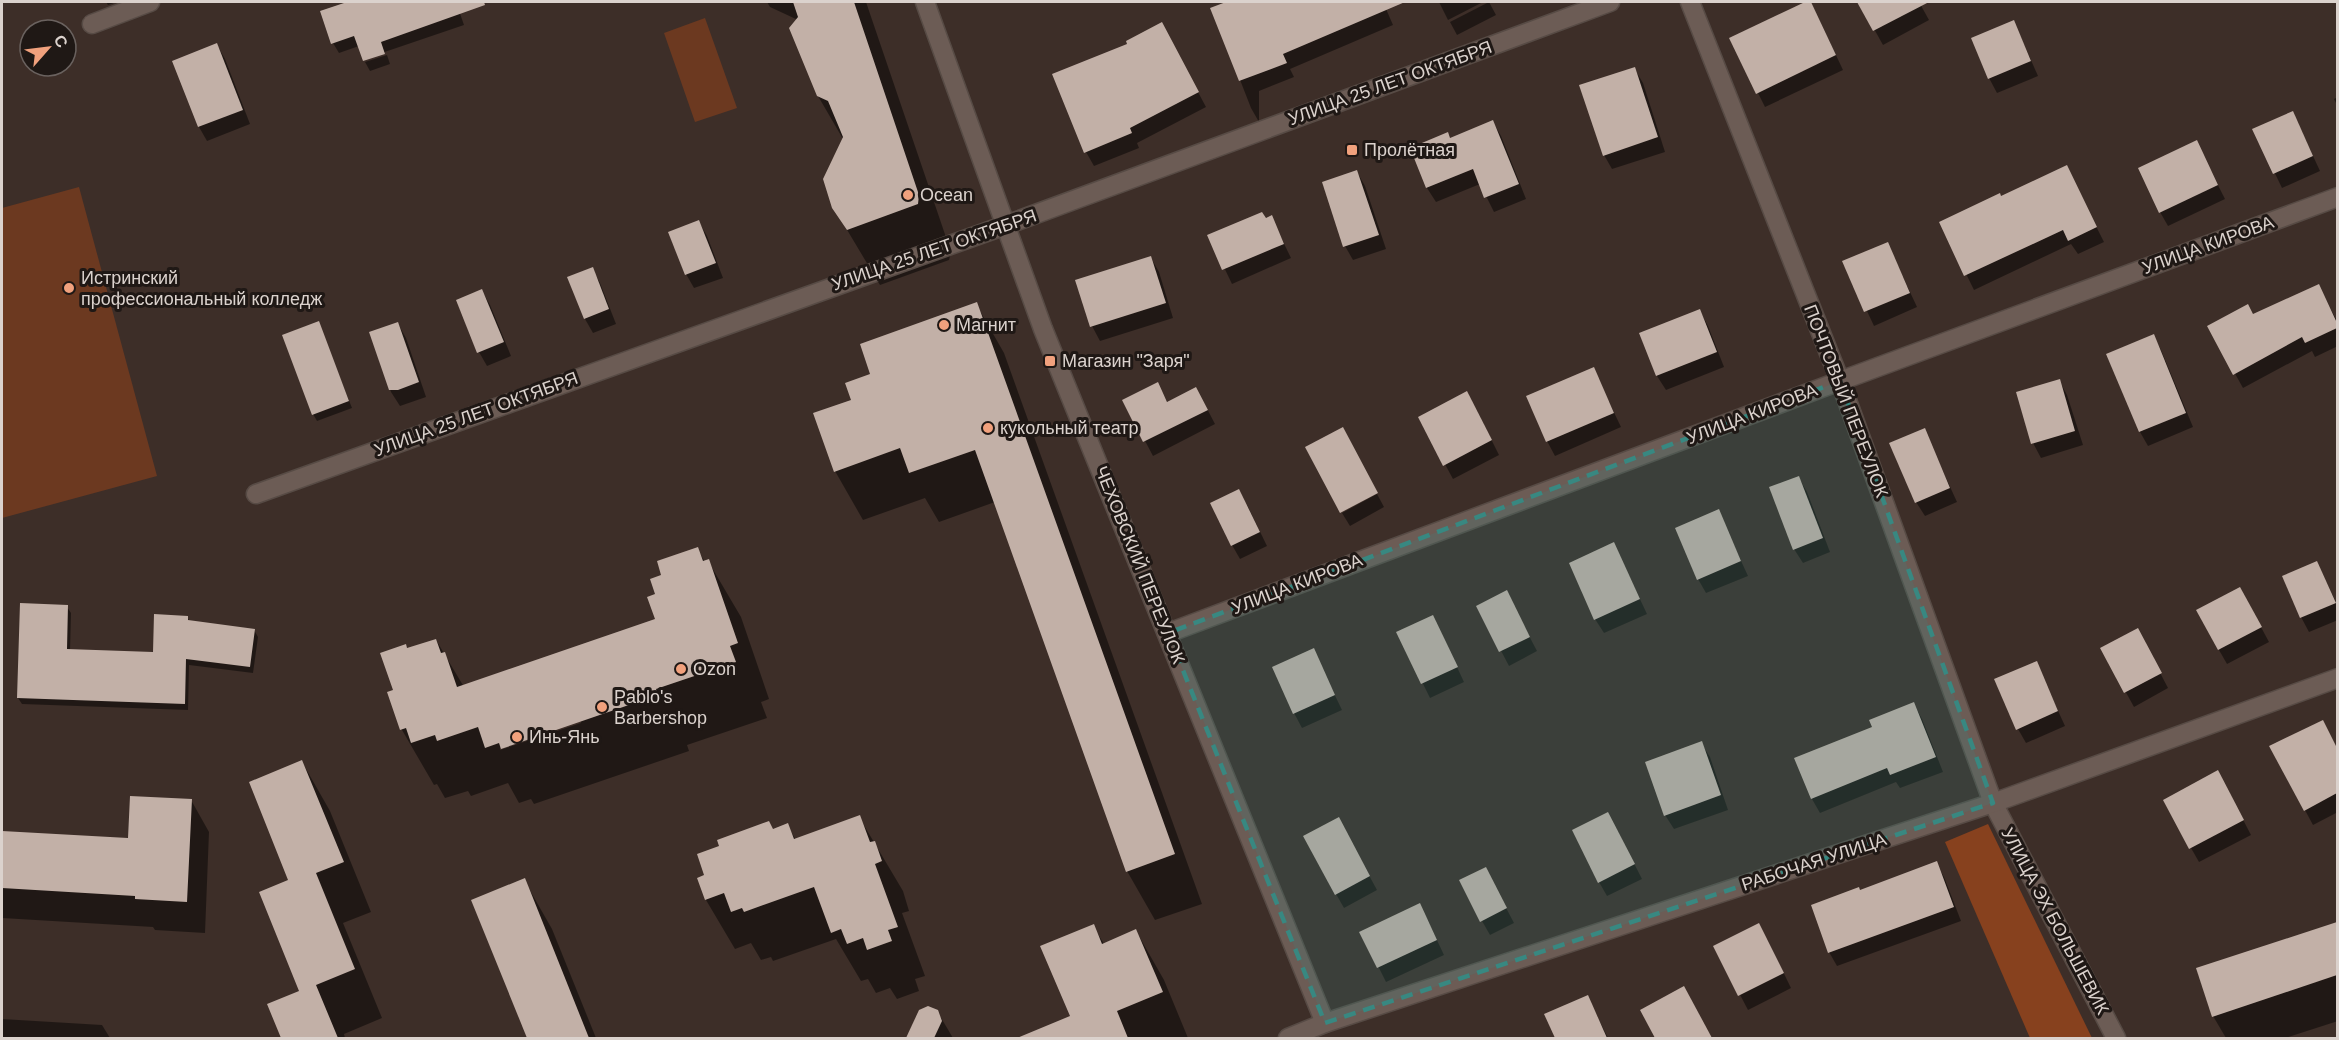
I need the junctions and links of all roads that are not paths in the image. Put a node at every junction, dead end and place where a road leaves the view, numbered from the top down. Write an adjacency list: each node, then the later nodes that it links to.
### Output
1 (150, 2): 5 (street)
2 (926, 2): 7 (street, ЧЕХОВСКИЙ ПЕРЕУЛОК)
3 (1610, 2): 7 (street, УЛИЦА 25 ЛЕТ ОКТЯБРЯ)
4 (1690, 2): 8 (street, ПОЧТОВЫЙ ПЕРЕУЛОК)
5 (92, 24)
6 (2337, 197): 8 (street, УЛИЦА КИРОВА)
7 (1006, 225): 9 (street, УЛИЦА 25 ЛЕТ ОКТЯБРЯ); 10 (street, ЧЕХОВСКИЙ ПЕРЕУЛОК)
8 (1840, 381): 10 (street, УЛИЦА КИРОВА); 12 (street, ПОЧТОВЫЙ ПЕРЕУЛОК)
9 (256, 495)
10 (1168, 633): 13 (street, ЧЕХОВСКИЙ ПЕРЕУЛОК)
11 (2337, 678): 12 (street, РАБОЧАЯ УЛИЦА)
12 (1993, 803): 13 (street, РАБОЧАЯ УЛИЦА); 15 (street, УЛИЦА ЭХ БОЛЬШЕВИК)
13 (1325, 1023): 14 (street, РАБОЧАЯ УЛИЦА)
14 (1288, 1038)
15 (2116, 1038)

